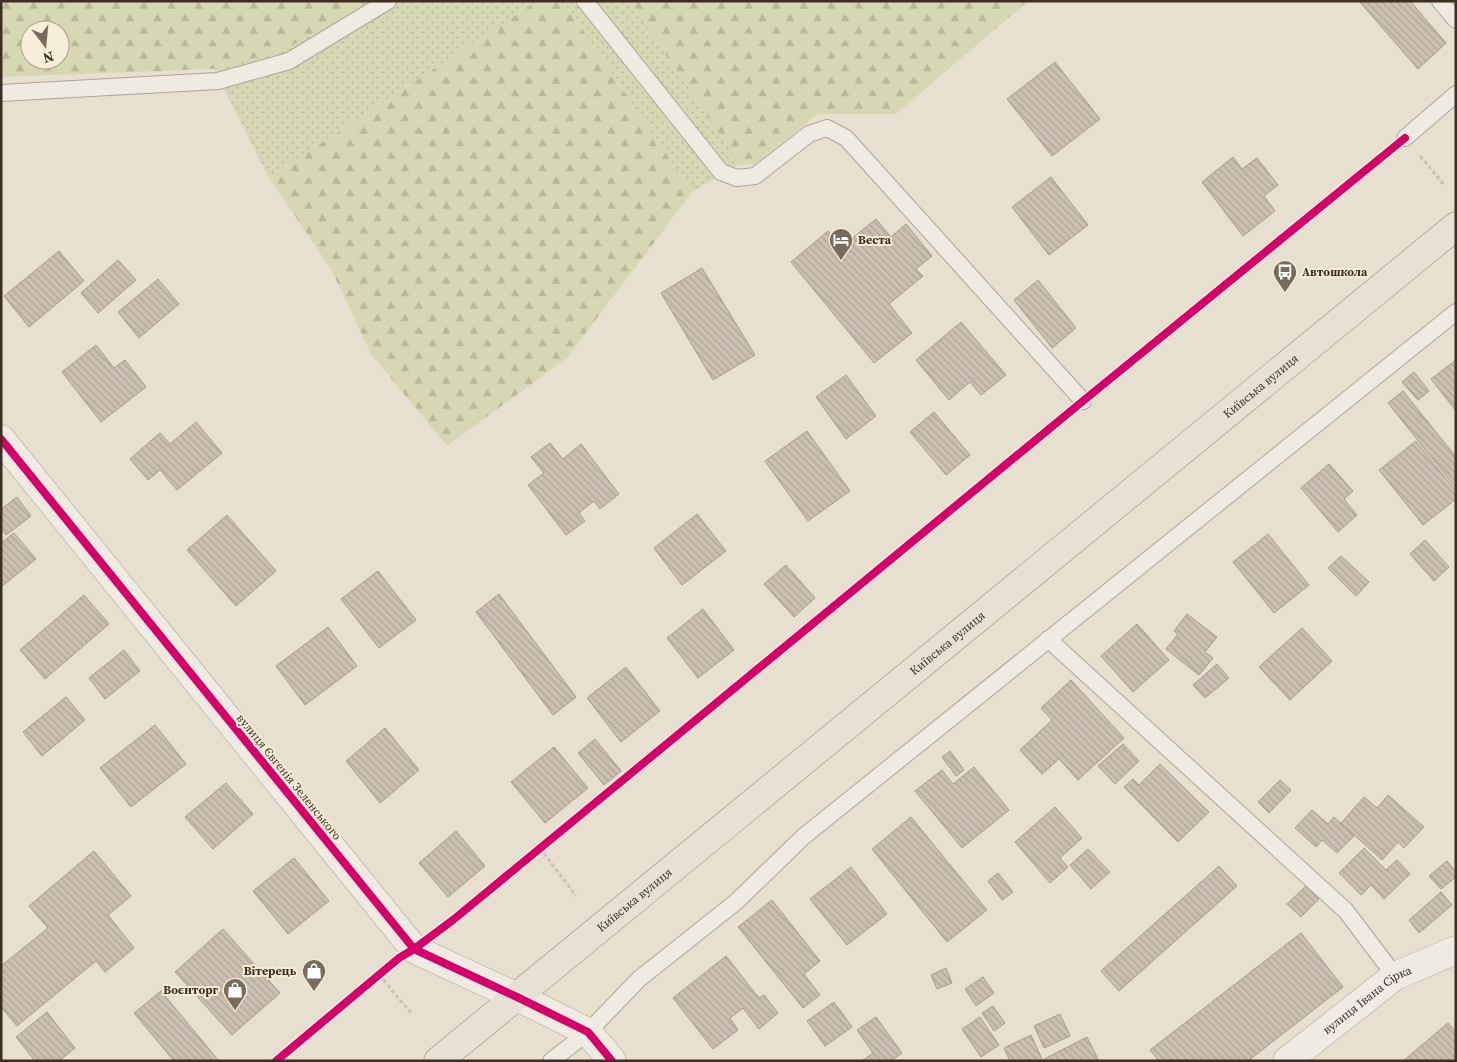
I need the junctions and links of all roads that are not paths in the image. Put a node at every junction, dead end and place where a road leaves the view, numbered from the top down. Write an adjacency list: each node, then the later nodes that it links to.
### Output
1 (388, 1): 5 (lane)
2 (585, 1): 10 (lane)
3 (1440, 1): 4 (lane)
4 (1456, 20)
5 (1, 93)
6 (1456, 94): 7 (lane)
7 (1405, 138)
8 (1456, 226): 15 (main road, Київська вулиця)
9 (1456, 312): 12 (lane)
10 (1083, 402)
11 (2, 444): 15 (street, вулиця Євгенія Зеленського)
12 (1048, 640): 14 (lane); 16 (lane)
13 (1456, 950): 14 (street, вулиця Івана Сірка)
14 (1395, 976): 20 (street, вулиця Івана Сірка)
15 (518, 997): 16 (street, вулиця Євгенія Зеленського); 17 (main road, Київська вулиця)
16 (588, 1032): 18 (lane); 19 (street, вулиця Євгенія Зеленського)
17 (438, 1061)
18 (551, 1061)
19 (612, 1061)
20 (1287, 1061)

